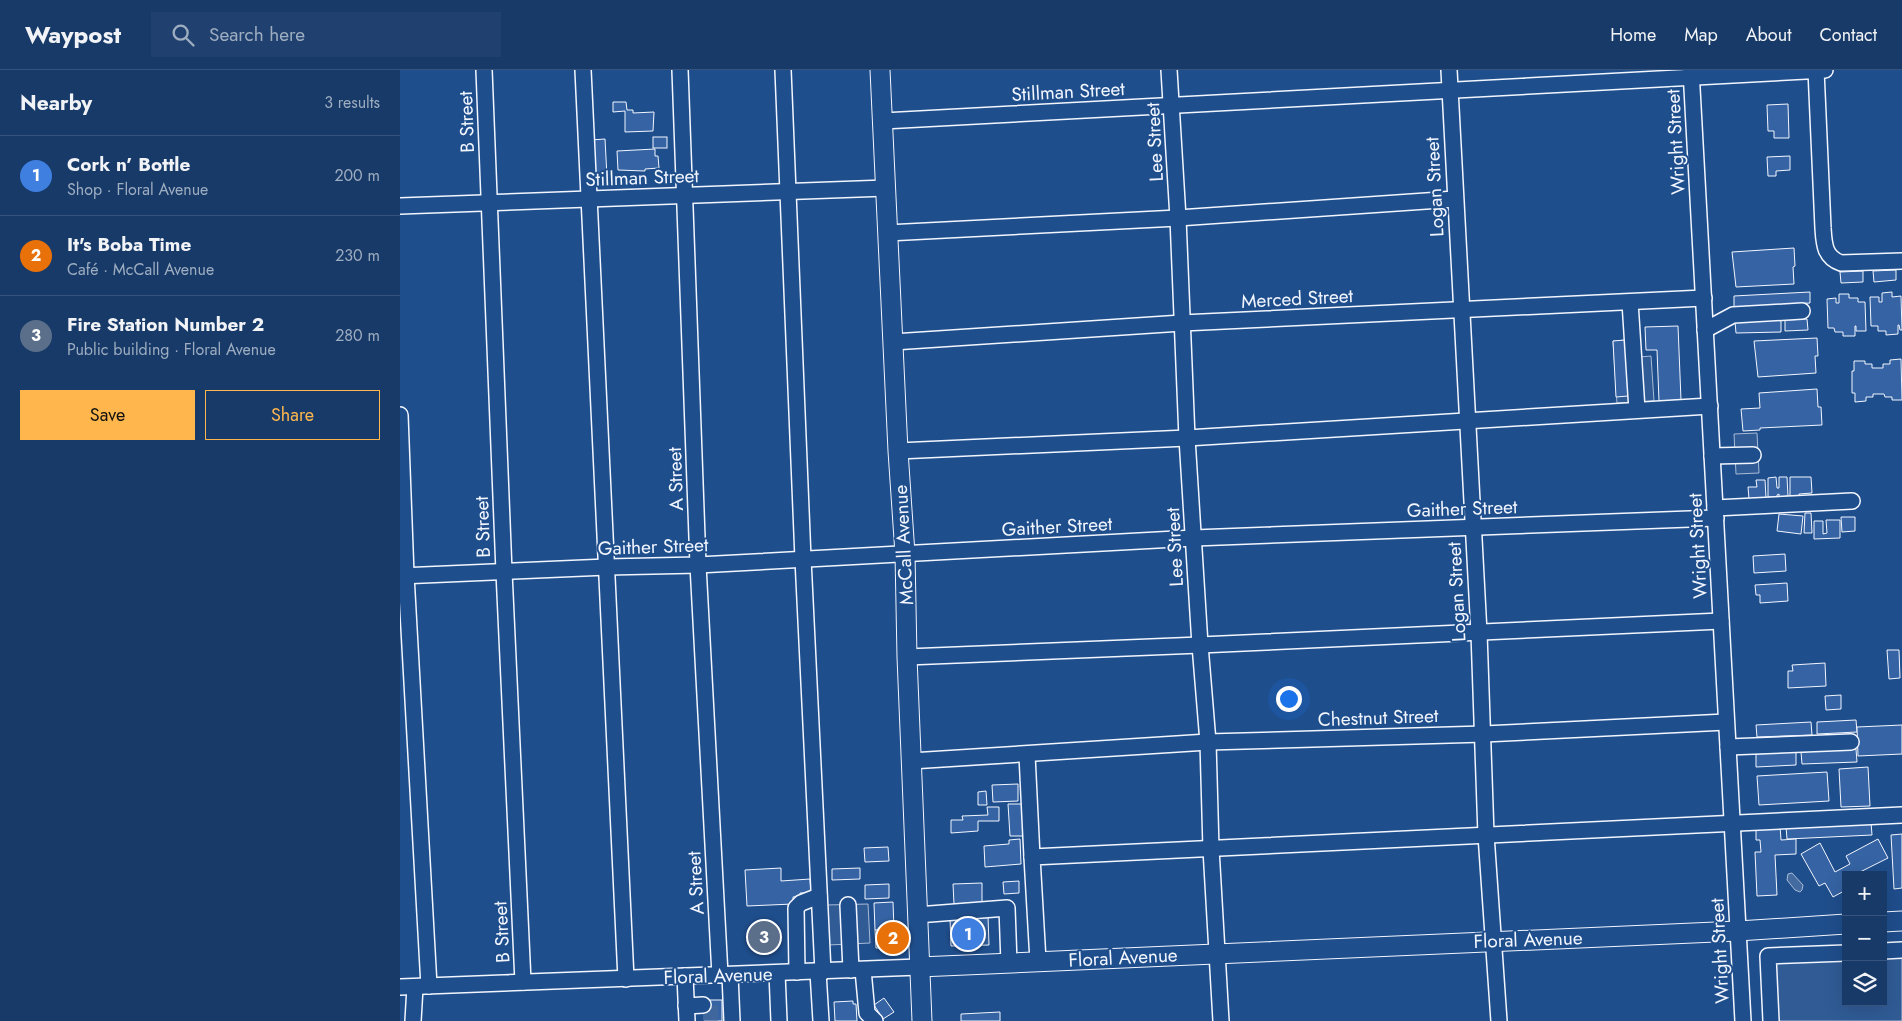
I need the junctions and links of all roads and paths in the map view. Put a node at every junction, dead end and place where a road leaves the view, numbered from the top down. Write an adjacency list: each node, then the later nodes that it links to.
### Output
1 (484, 70): 19 (street, B Street)
2 (583, 70): 17 (street)
3 (680, 70): 16 (street, A Street)
4 (783, 70): 15 (street)
5 (880, 70): 13 (main road, McCall Avenue)
6 (1170, 70): 12 (street, Lee Street)
7 (1449, 70): 11 (street, Logan Street)
8 (1816, 70): 9 (street, Stillman Street); 10 (street, Stillman Street); 23 (street)
9 (1825, 70)
10 (1692, 74): 11 (street, Stillman Street); 24 (street, Wright Street)
11 (1450, 91): 12 (street, Stillman Street); 18 (street, Logan Street)
12 (1172, 105): 13 (street, Stillman Street); 21 (street, Lee Street)
13 (883, 121): 14 (main road, McCall Avenue)
14 (886, 188): 15 (street, Stillman Street); 22 (main road, McCall Avenue)
15 (788, 191): 16 (street, Stillman Street); 44 (street)
16 (686, 195): 17 (street, Stillman Street); 45 (street, A Street)
17 (589, 199): 19 (street, Stillman Street); 46 (street)
18 (1455, 199): 21 (street); 26 (street, Logan Street)
19 (490, 204): 20 (street, Stillman Street); 47 (street, B Street)
20 (400, 206)
21 (1178, 218): 22 (street); 28 (street, Lee Street)
22 (887, 233): 30 (main road, McCall Avenue)
23 (1902, 261)
24 (1704, 298): 25 (street, Merced Street); 29 (street, Wright Street)
25 (1630, 302): 26 (street, Merced Street); 32 (street)
26 (1461, 310): 28 (street, Merced Street); 34 (street, Logan Street)
27 (1802, 310): 29 (street)
28 (1182, 323): 30 (street, Merced Street); 35 (street, Lee Street)
29 (1706, 330): 31 (street, Wright Street)
30 (893, 342): 36 (main road, McCall Avenue)
31 (1710, 406): 32 (street); 38 (street, Wright Street)
32 (1637, 410): 34 (street)
33 (400, 415): 48 (street)
34 (1467, 421): 35 (street); 41 (street, Logan Street)
35 (1187, 438): 36 (street); 42 (street, Lee Street)
36 (898, 451): 43 (main road, McCall Avenue)
37 (1753, 455): 38 (street)
38 (1712, 456): 40 (street, Wright Street)
39 (1852, 501): 40 (street, Gaither Street)
40 (1715, 513): 41 (street, Gaither Street); 49 (street, Wright Street)
41 (1472, 528): 42 (street, Gaither Street); 50 (street, Logan Street)
42 (1194, 538): 43 (street, Gaither Street); 51 (street, Lee Street)
43 (905, 554): 44 (street, Gaither Street); 52 (main road, McCall Avenue)
44 (803, 559): 45 (street, Gaither Street); 65 (street)
45 (698, 565): 46 (street, Gaither Street); 84 (street, A Street)
46 (607, 566): 47 (street, Gaither Street); 86 (street)
47 (504, 572): 48 (street, Gaither Street); 87 (street, B Street)
48 (403, 576): 88 (street)
49 (1720, 621): 50 (street); 53 (street, Wright Street)
50 (1479, 633): 51 (street); 54 (street, Logan Street)
51 (1200, 646): 52 (street); 55 (street, Lee Street)
52 (907, 657): 59 (main road, McCall Avenue)
53 (1726, 722): 54 (street, Chestnut Street); 57 (street, Wright Street)
54 (1484, 734): 55 (street, Chestnut Street); 62 (street, Logan Street)
55 (1208, 742): 58 (street, Chestnut Street); 63 (street, Lee Street)
56 (1851, 742): 57 (street)
57 (1728, 747): 61 (street, Wright Street)
58 (1027, 755): 59 (street, Chestnut Street); 64 (street)
59 (911, 761): 67 (main road, McCall Avenue)
60 (1902, 815): 61 (street)
61 (1731, 822): 62 (street); 71 (street, Wright Street)
62 (1486, 835): 63 (street); 72 (street, Logan Street)
63 (1211, 849): 64 (street); 75 (street, Lee Street)
64 (1032, 857): 77 (street)
65 (819, 896): 81 (street); 82 (street)
66 (848, 905): 80 (street)
67 (917, 915): 78 (street); 79 (main road, McCall Avenue)
68 (1902, 921): 69 (main road)
69 (1887, 922)
70 (1842, 924): 71 (main road, Floral Avenue)
71 (1738, 931): 72 (main road, Floral Avenue); 99 (street, Wright Street)
72 (1494, 941): 75 (main road, Floral Avenue); 98 (street, Logan Street)
73 (1902, 950): 74 (street)
74 (1887, 951)
75 (1218, 953): 77 (main road, Floral Avenue); 97 (street, Lee Street)
76 (1842, 953): 100 (street)
77 (1038, 961): 78 (main road, Floral Avenue)
78 (1009, 963): 79 (main road, Floral Avenue)
79 (920, 967): 80 (street, Floral Avenue); 96 (main road, McCall Avenue)
80 (857, 970): 82 (street, Floral Avenue); 95 (street)
81 (797, 972): 82 (street, Floral Avenue); 83 (street, Floral Avenue)
82 (820, 972): 94 (street)
83 (777, 973): 84 (street, Floral Avenue); 93 (street)
84 (725, 975): 85 (street, Floral Avenue); 90 (street, A Street)
85 (685, 976): 86 (street, Floral Avenue); 91 (street)
86 (626, 979): 87 (street, Floral Avenue)
87 (523, 982): 88 (street, Floral Avenue)
88 (415, 987): 92 (street)
89 (703, 1009): 91 (street)
90 (728, 1010)
91 (687, 1014)
92 (413, 1021)
93 (779, 1021)
94 (821, 1021)
95 (875, 1021)
96 (922, 1021)
97 (1220, 1021)
98 (1498, 1021)
99 (1743, 1021)
100 (1771, 1021)

